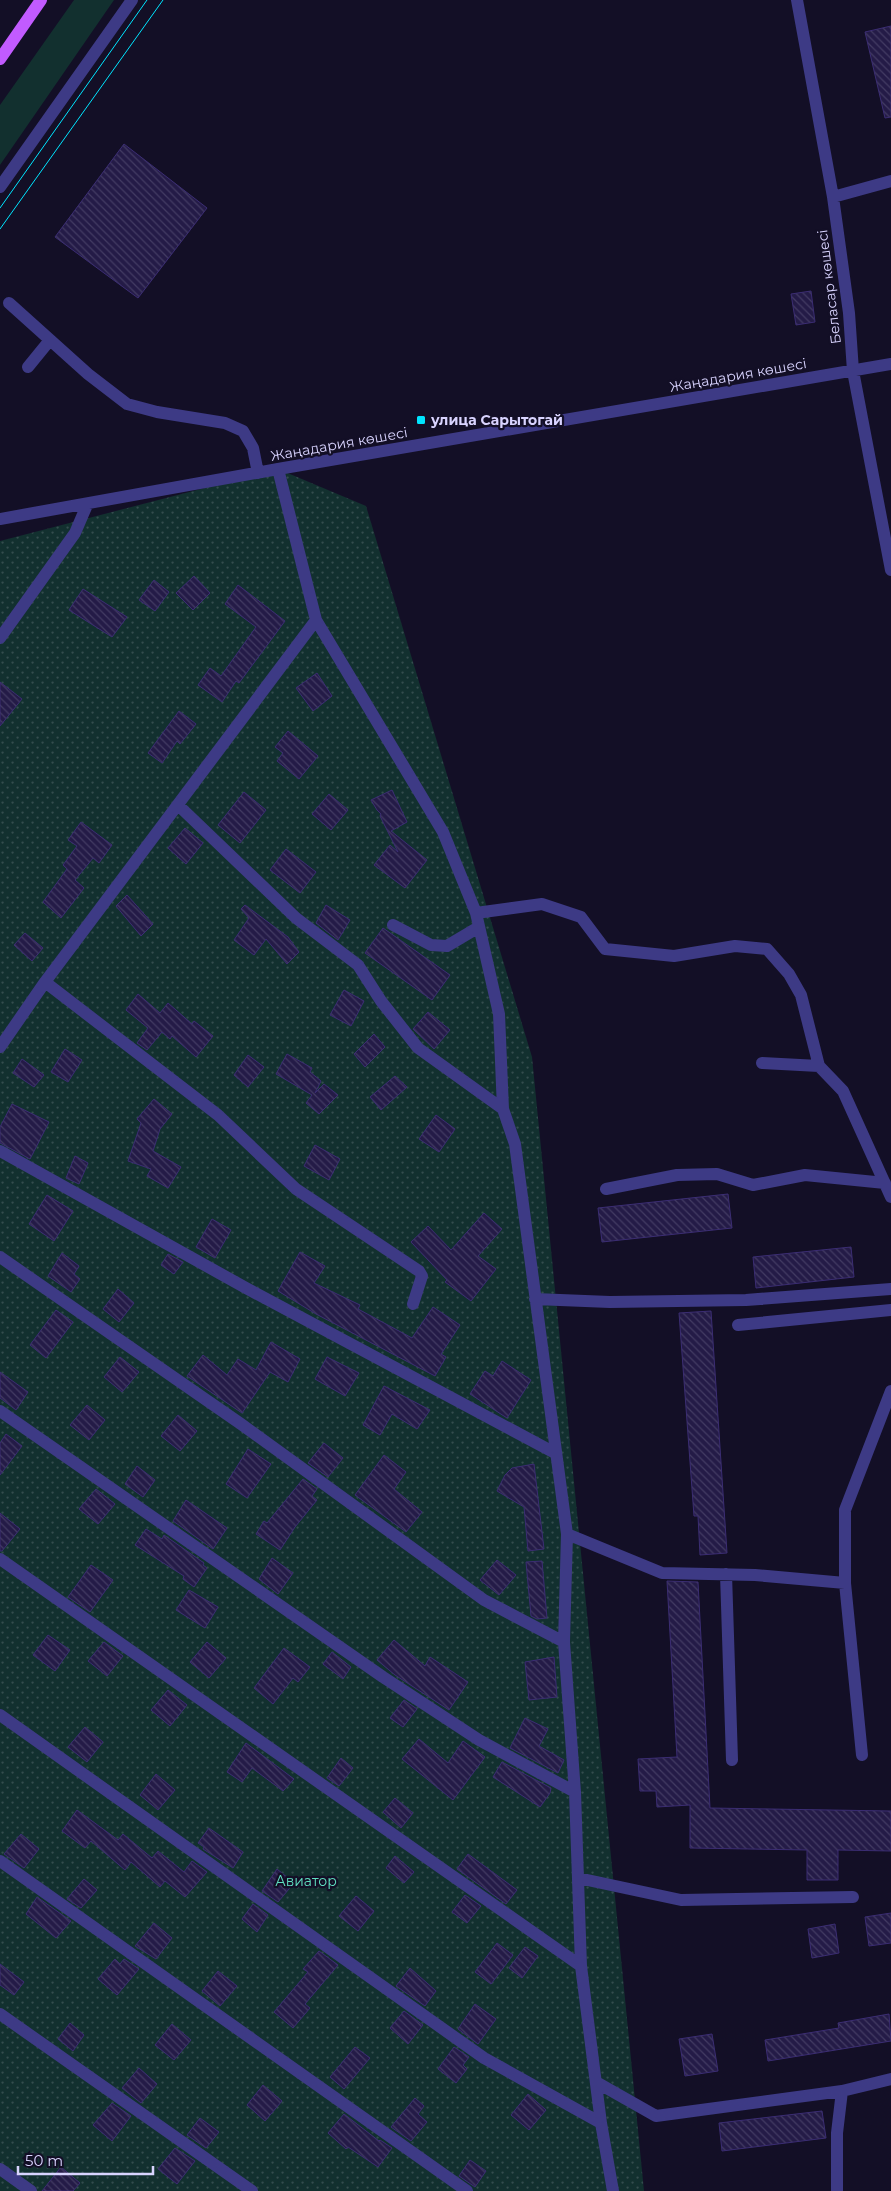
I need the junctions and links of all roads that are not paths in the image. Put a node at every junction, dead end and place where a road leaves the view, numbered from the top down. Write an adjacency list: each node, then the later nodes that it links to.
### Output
1 (41, 0): 4 (main road)
2 (132, 0): 6 (street)
3 (798, 0): 7 (street, Беласар көшесі)
4 (0, 59)
5 (891, 182): 7 (street)
6 (0, 187)
7 (833, 197): 12 (street, Беласар көшесі)
8 (9, 303): 9 (street)
9 (50, 340): 11 (street); 14 (street)
10 (891, 364): 12 (street, Жаңадария көшесі)
11 (28, 367)
12 (853, 371): 13 (street, Жаңадария көшесі); 17 (street, Беласар көшесі)
13 (278, 469): 14 (street, Жаңадария көшесі); 18 (street)
14 (258, 473): 15 (street, Жаңадария көшесі)
15 (87, 505): 16 (street, Жаңадария көшесі); 19 (street)
16 (0, 520)
17 (891, 570)
18 (316, 620): 20 (street); 21 (street)
19 (0, 638)
20 (178, 805): 24 (street); 28 (street)
21 (476, 913): 23 (street); 27 (street)
22 (393, 925): 23 (street)
23 (480, 927): 28 (street)
24 (45, 982): 25 (street); 36 (street)
25 (0, 1047)
26 (762, 1063): 27 (street)
27 (819, 1066): 30 (street)
28 (503, 1108): 35 (street)
29 (0, 1151): 41 (street)
30 (885, 1183): 31 (street); 32 (street)
31 (606, 1189)
32 (891, 1197)
33 (0, 1257): 46 (street)
34 (891, 1289): 35 (street)
35 (535, 1299): 41 (street)
36 (413, 1304)
37 (891, 1310): 38 (street)
38 (738, 1325)
39 (891, 1391): 45 (street)
40 (0, 1412): 50 (street)
41 (556, 1453): 42 (street)
42 (567, 1534): 44 (street); 46 (street)
43 (0, 1559): 54 (street)
44 (726, 1574): 45 (street); 49 (street)
45 (846, 1583): 48 (street)
46 (564, 1642): 50 (street)
47 (0, 1715): 59 (street)
48 (862, 1755)
49 (732, 1760)
50 (575, 1792): 52 (street)
51 (0, 1862): 63 (street)
52 (578, 1878): 53 (street); 54 (street)
53 (853, 1896)
54 (581, 1966): 57 (street)
55 (0, 2014): 62 (street)
56 (891, 2079): 58 (street)
57 (596, 2082): 58 (street); 59 (street)
58 (842, 2091): 65 (street)
59 (601, 2123): 64 (street)
60 (0, 2169): 61 (street)
61 (31, 2191)
62 (252, 2191)
63 (467, 2191)
64 (612, 2191)
65 (837, 2191)

